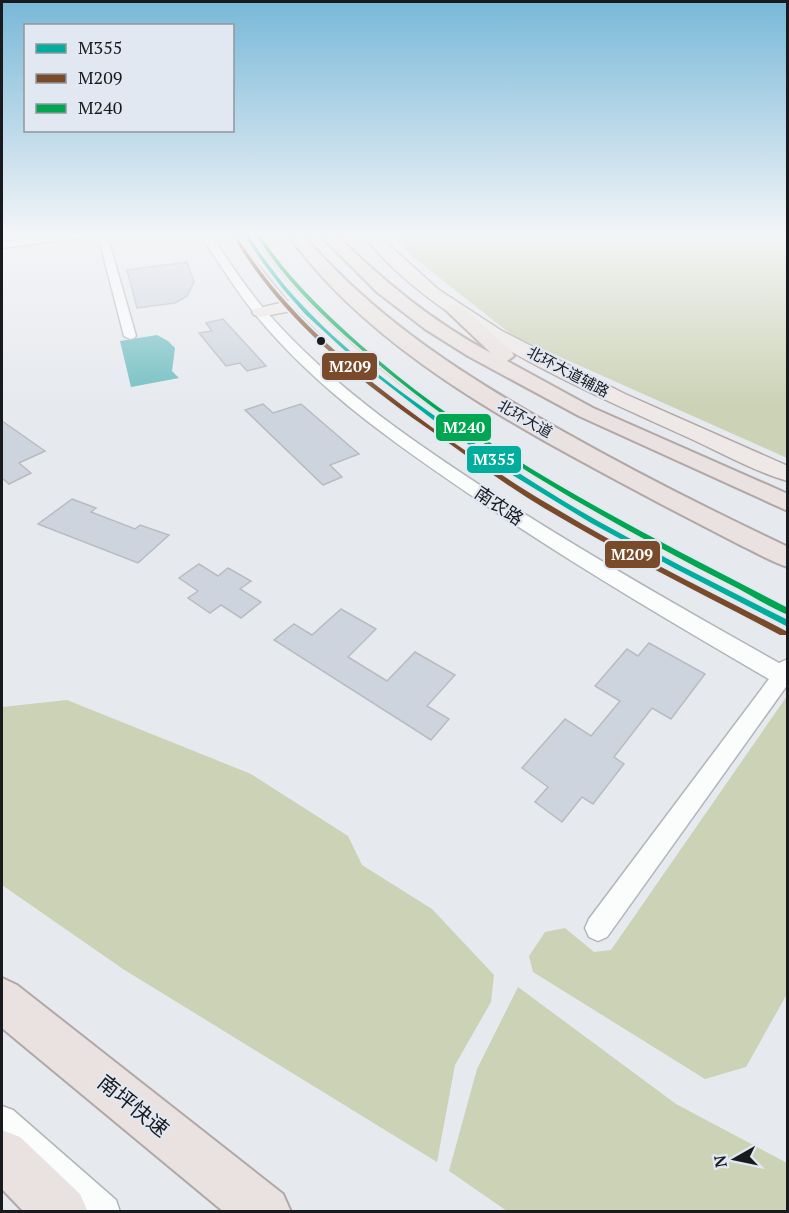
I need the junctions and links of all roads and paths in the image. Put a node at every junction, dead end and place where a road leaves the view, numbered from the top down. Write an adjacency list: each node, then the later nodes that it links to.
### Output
1 (118, 292): 10 (street)
2 (244, 292): 9 (street, 南农路)
3 (289, 292): 7 (main road)
4 (349, 292): 14 (highway, 北环大道)
5 (388, 292): 11 (highway, 北环大道)
6 (433, 292): 8 (main road, 北环大道辅路)
7 (299, 304): 9 (main road); 15 (main road)
8 (455, 309): 11 (highway); 12 (main road, 北环大道辅路)
9 (260, 312): 16 (street, 南农路)
10 (130, 336)
11 (539, 388): 13 (highway, 北环大道)
12 (788, 474)
13 (788, 504)
14 (788, 558)
15 (788, 624)
16 (785, 672): 17 (street, 南农路)
17 (598, 928)
18 (2, 1000): 23 (highway, 南坪快速)
19 (2, 1121): 22 (street)
20 (2, 1155): 21 (highway)
21 (62, 1212)
22 (104, 1212)
23 (265, 1212)

